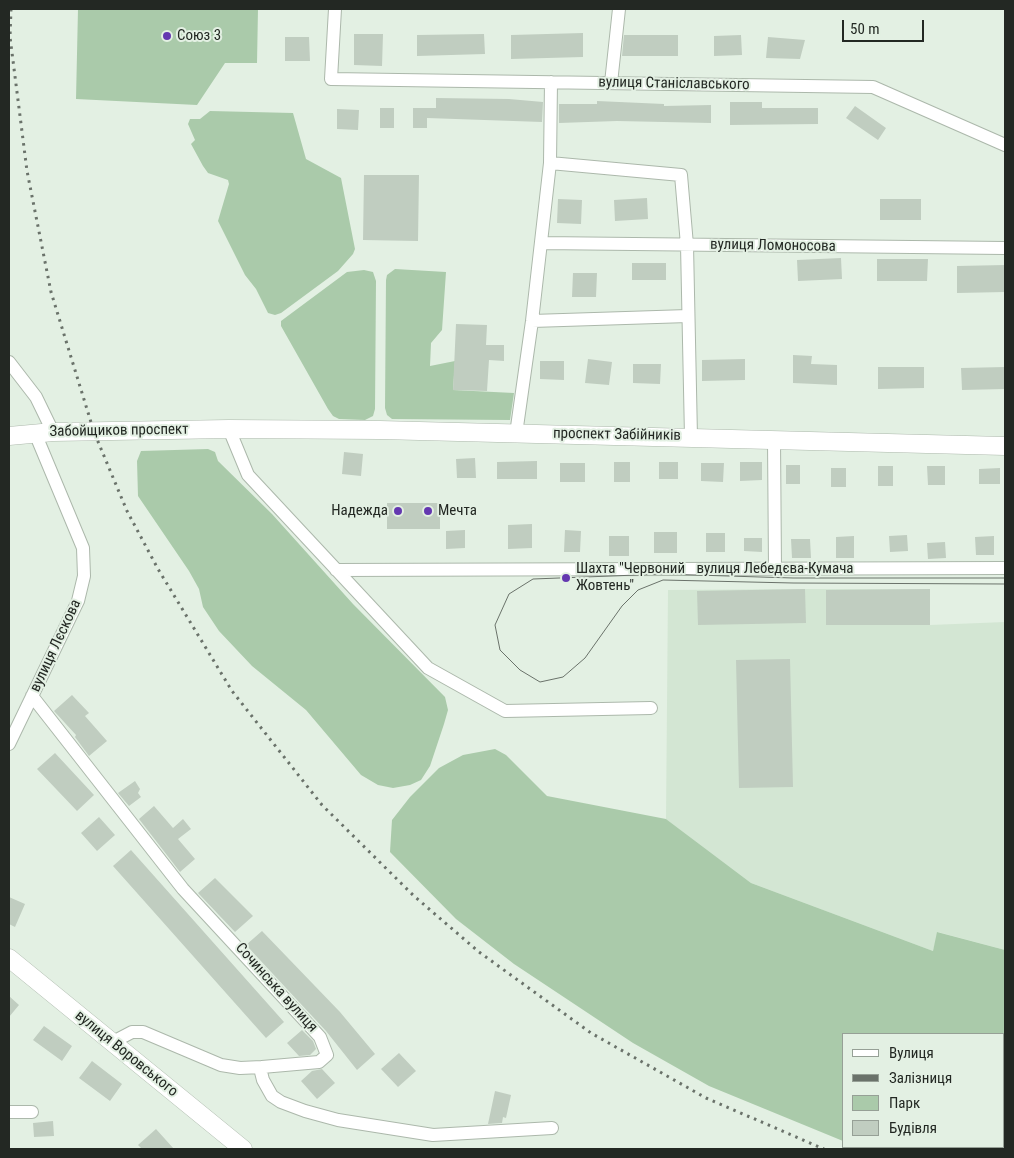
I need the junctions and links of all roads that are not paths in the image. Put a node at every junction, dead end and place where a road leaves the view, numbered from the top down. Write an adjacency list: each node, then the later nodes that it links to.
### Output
1 (335, 9): 3 (street, вулиця Станіславського)
2 (619, 9): 4 (street)
3 (551, 82): 4 (street, вулиця Станіславського); 6 (street)
4 (611, 83): 5 (street, вулиця Станіславського)
5 (1005, 146)
6 (550, 163): 7 (street); 8 (street)
7 (541, 243): 8 (street, вулиця Ломоносова); 11 (street)
8 (686, 245): 9 (street, вулиця Ломоносова); 10 (street)
9 (1005, 248)
10 (688, 316): 11 (street); 17 (street)
11 (532, 321): 15 (street)
12 (9, 362): 14 (street, вулиця Лєскова)
13 (229, 429): 14 (main road, Забойщиков проспект); 15 (main road, проспект Забійників); 22 (street)
14 (44, 432): 16 (main road, Забойщиков проспект); 23 (street, вулиця Лєскова)
15 (516, 434): 17 (main road, проспект Забійників)
16 (9, 436)
17 (691, 437): 18 (main road, проспект Забійників)
18 (774, 440): 19 (main road, проспект Забійників); 20 (street)
19 (1005, 446)
20 (775, 568): 21 (street, вулиця Лебедєва-Кумача); 22 (street, вулиця Лебедєва-Кумача)
21 (1005, 568)
22 (336, 570): 24 (street)
23 (32, 696): 25 (street, вулиця Лєскова); 28 (street, Сочинська вулиця)
24 (651, 708)
25 (9, 744)
26 (9, 958): 27 (main road, вулиця Воровського)
27 (111, 1042): 28 (street); 32 (main road, вулиця Воровського)
28 (262, 1067): 31 (street)
29 (9, 1112): 30 (street)
30 (32, 1112)
31 (552, 1128)
32 (243, 1149)

